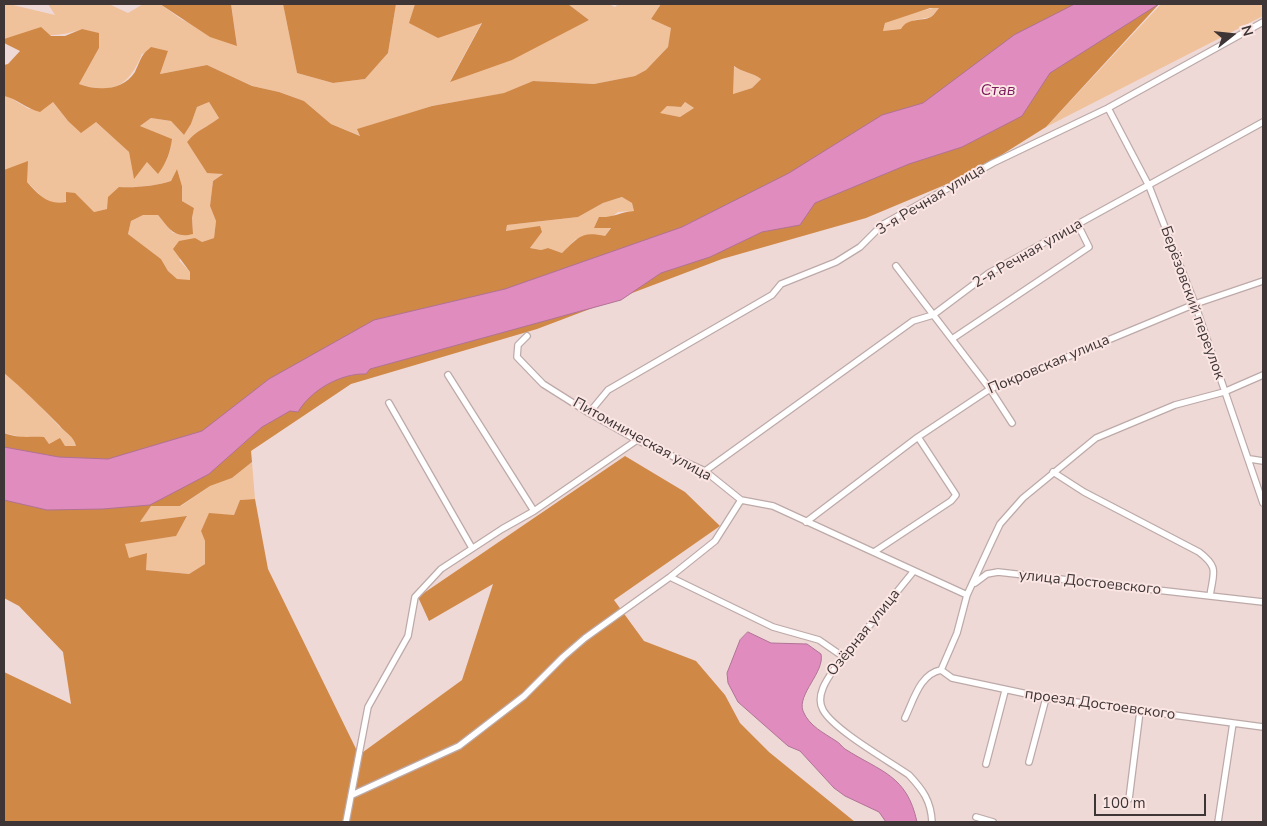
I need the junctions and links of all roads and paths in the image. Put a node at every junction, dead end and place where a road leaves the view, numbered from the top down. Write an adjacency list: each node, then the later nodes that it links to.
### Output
1 (1263, 22): 2 (street, 3-я Речная улица)
2 (1108, 108): 4 (street, Берёзовский переулок); 17 (street, 3-я Речная улица)
3 (1263, 122): 4 (street, 2-я Речная улица)
4 (1149, 186): 5 (street, 2-я Речная улица); 8 (street, Берёзовский переулок)
5 (1078, 225): 9 (street, 2-я Речная улица); 11 (street)
6 (896, 266): 9 (street)
7 (1263, 281): 8 (street, Покровская улица)
8 (1195, 304): 14 (street, Покровская улица); 15 (street, Берёзовский переулок)
9 (933, 315): 11 (street); 23 (street, 2-я Речная улица)
10 (527, 336): 17 (street, Питомническая улица)
11 (952, 339): 14 (street)
12 (448, 375): 27 (street)
13 (1263, 375): 15 (street)
14 (990, 389): 18 (street); 19 (street, Покровская улица)
15 (1224, 392): 21 (street, Берёзовский переулок); 24 (street)
16 (389, 404): 29 (street)
17 (589, 413): 20 (street, Питомническая улица)
18 (1012, 423)
19 (918, 437): 28 (street, Покровская улица); 30 (street)
20 (637, 440): 23 (street, Питомническая улица); 27 (street)
21 (1250, 460): 22 (street); 26 (street, Берёзовский переулок)
22 (1263, 461)
23 (704, 471): 25 (street, Питомническая улица)
24 (1053, 472): 33 (street); 35 (street)
25 (741, 500): 28 (street, Питомническая улица); 32 (street)
26 (1263, 504)
27 (534, 511): 29 (street)
28 (806, 522): 30 (street, Питомническая улица)
29 (472, 548): 47 (street)
30 (874, 552): 31 (street, Питомническая улица)
31 (913, 572): 34 (street, Питомническая улица); 37 (street, Озёрная улица)
32 (670, 577): 37 (street); 47 (street)
33 (974, 584): 34 (street); 35 (street, улица Достоевского)
34 (967, 595): 38 (street)
35 (1210, 596): 36 (street, улица Достоевского)
36 (1263, 602)
37 (845, 658): 51 (street, Озёрная улица)
38 (941, 670): 39 (street, проезд Достоевского); 42 (street)
39 (1005, 691): 40 (street, проезд Достоевского); 46 (street)
40 (1046, 698): 41 (street, проезд Достоевского); 45 (street)
41 (1140, 711): 43 (street, проезд Достоевского); 48 (street)
42 (905, 718)
43 (1233, 723): 44 (street, проезд Достоевского); 53 (street)
44 (1263, 727)
45 (1029, 762)
46 (986, 764)
47 (352, 795): 50 (street)
48 (1129, 799)
49 (976, 817): 52 (street)
50 (346, 822)
51 (932, 822)
52 (993, 822)
53 (1218, 822)

